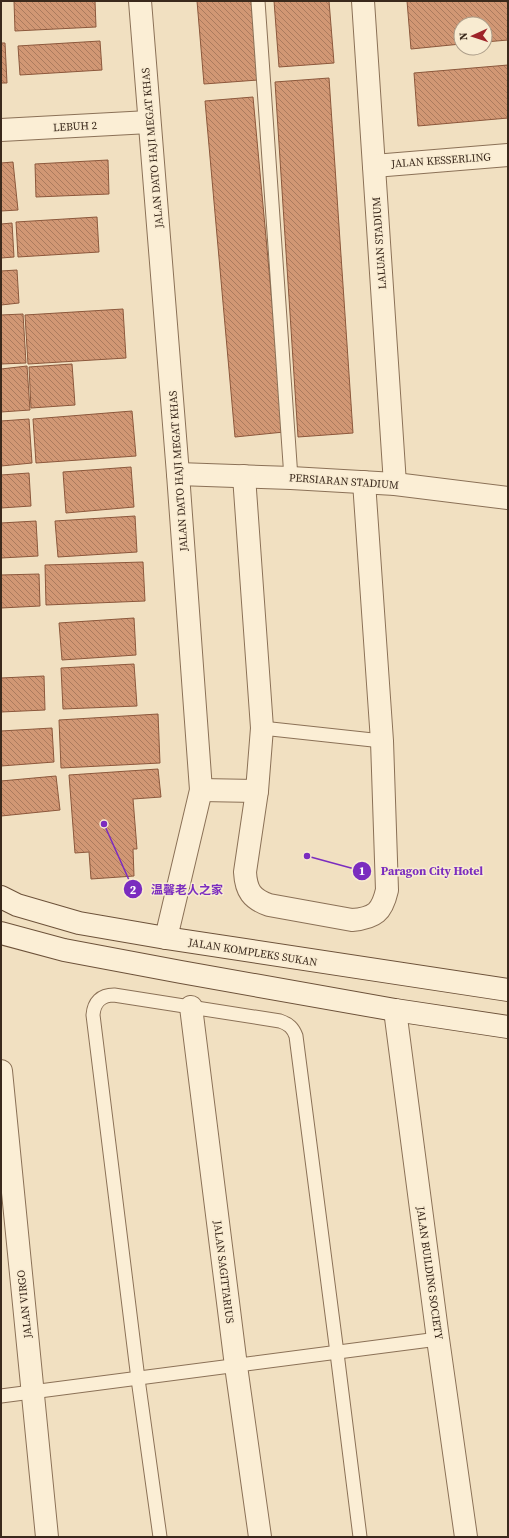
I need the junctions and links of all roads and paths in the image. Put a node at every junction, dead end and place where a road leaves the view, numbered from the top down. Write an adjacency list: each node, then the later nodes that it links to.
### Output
1 (140, 1): 4 (street, JALAN DATO HAJI MEGAT KHAS)
2 (258, 1): 10 (lane)
3 (363, 1): 7 (street, LALUAN STADIUM)
4 (149, 122): 5 (street, LEBUH 2); 8 (street, JALAN DATO HAJI MEGAT KHAS)
5 (1, 130)
6 (508, 155): 7 (street, JALAN KESSERLING)
7 (374, 166): 12 (street, LALUAN STADIUM)
8 (178, 474): 9 (street, PERSIARAN STADIUM); 16 (street, JALAN DATO HAJI MEGAT KHAS)
9 (244, 476): 10 (street, PERSIARAN STADIUM); 14 (street)
10 (291, 478): 11 (street, PERSIARAN STADIUM)
11 (364, 482): 12 (street, PERSIARAN STADIUM); 15 (street)
12 (395, 484): 13 (street, PERSIARAN STADIUM)
13 (508, 498)
14 (262, 728): 15 (lane); 17 (street)
15 (382, 741): 17 (street)
16 (201, 790): 17 (street); 20 (street, JALAN DATO HAJI MEGAT KHAS)
17 (257, 791)
18 (1, 897): 20 (street, JALAN KOMPLEKS SUKAN)
19 (1, 933): 23 (street)
20 (166, 938): 21 (street, JALAN KOMPLEKS SUKAN)
21 (508, 990)
22 (191, 1007): 27 (lane); 28 (street, JALAN SAGITTARIUS); 29 (lane)
23 (395, 1010): 24 (street); 26 (street, JALAN BUILDING SOCIETY)
24 (508, 1027)
25 (1, 1070): 30 (street, JALAN VIRGO)
26 (438, 1340): 27 (lane); 36 (street, JALAN BUILDING SOCIETY)
27 (338, 1353): 28 (lane); 35 (lane)
28 (236, 1366): 29 (lane); 34 (street, JALAN SAGITTARIUS)
29 (138, 1379): 30 (lane); 33 (lane)
30 (32, 1393): 31 (lane); 32 (street, JALAN VIRGO)
31 (1, 1396)
32 (48, 1537)
33 (160, 1537)
34 (260, 1537)
35 (360, 1537)
36 (466, 1537)

